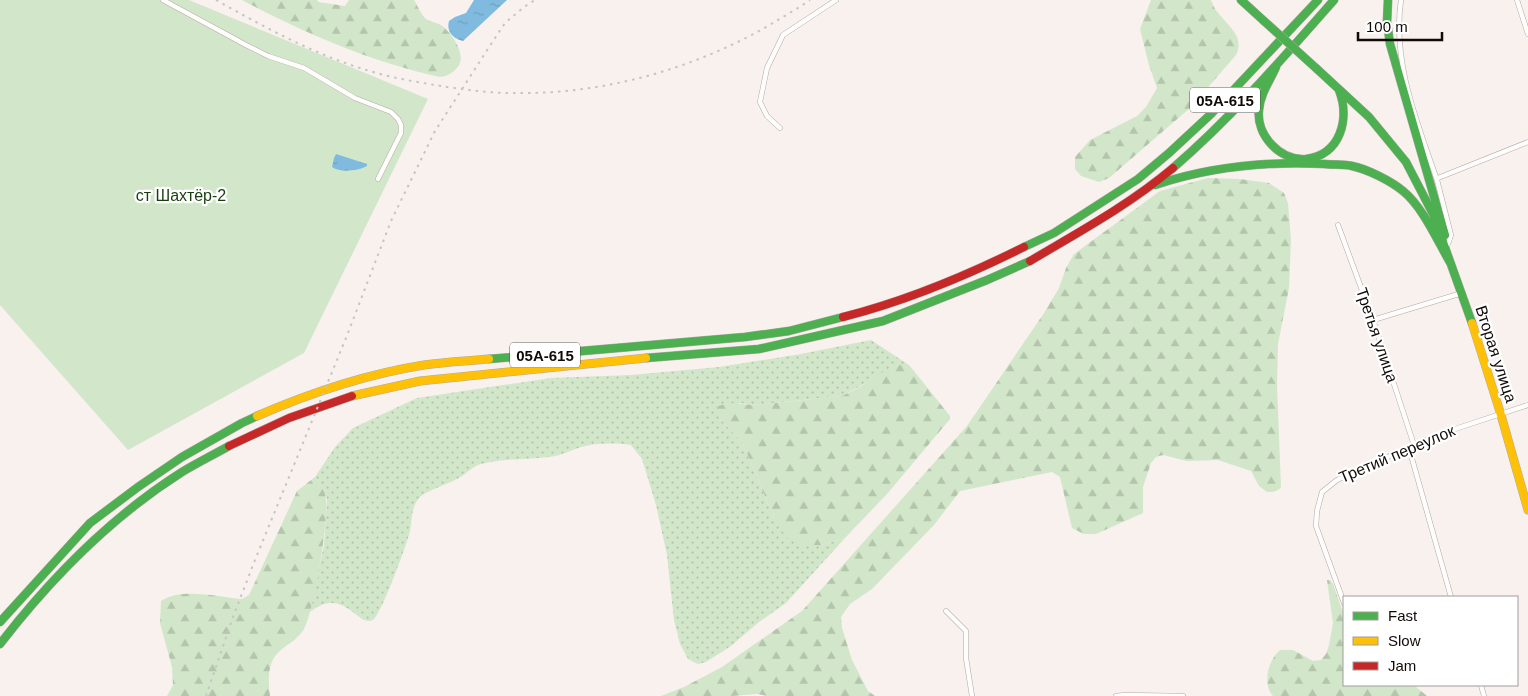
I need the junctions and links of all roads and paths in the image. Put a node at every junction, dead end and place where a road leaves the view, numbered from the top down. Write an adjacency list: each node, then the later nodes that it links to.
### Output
1 (163, 0): 16 (street)
2 (836, 0): 14 (street)
3 (1241, 0): 13 (main road, bridge)
4 (1313, 0): 10 (main road)
5 (1318, 0): 10 (main road, 05А-615)
6 (1334, 0): 12 (main road, 05А-615)
7 (1388, 0): 20 (main road)
8 (1401, 0): 17 (street)
9 (1517, 0): 11 (street)
10 (1306, 14): 32 (main road, 05А-615)
11 (1528, 34)
12 (1278, 64): 13 (main road); 18 (main road, 05А-615)
13 (1338, 88): 21 (main road)
14 (780, 128)
15 (1528, 142): 17 (street)
16 (378, 179)
17 (1437, 180): 20 (street)
18 (1150, 187): 21 (main road); 33 (main road, 05А-615)
19 (1338, 225): 23 (street, Третья улица)
20 (1448, 244): 21 (main road)
21 (1451, 264): 22 (main road, Вторая улица)
22 (1462, 293): 23 (street); 25 (main road, Вторая улица)
23 (1373, 320): 26 (street, Третья улица)
24 (1528, 405): 25 (street, Третий переулок)
25 (1501, 415): 26 (street, Третий переулок); 28 (main road, Вторая улица)
26 (1414, 445): 27 (street, Третий переулок)
27 (1408, 448): 29 (street); 30 (street, Третий переулок)
28 (1528, 510)
29 (1451, 596)
30 (1343, 600)
31 (946, 611): 34 (street)
32 (0, 622)
33 (0, 644)
34 (972, 696)
35 (1116, 696): 36 (street)
36 (1183, 696)

